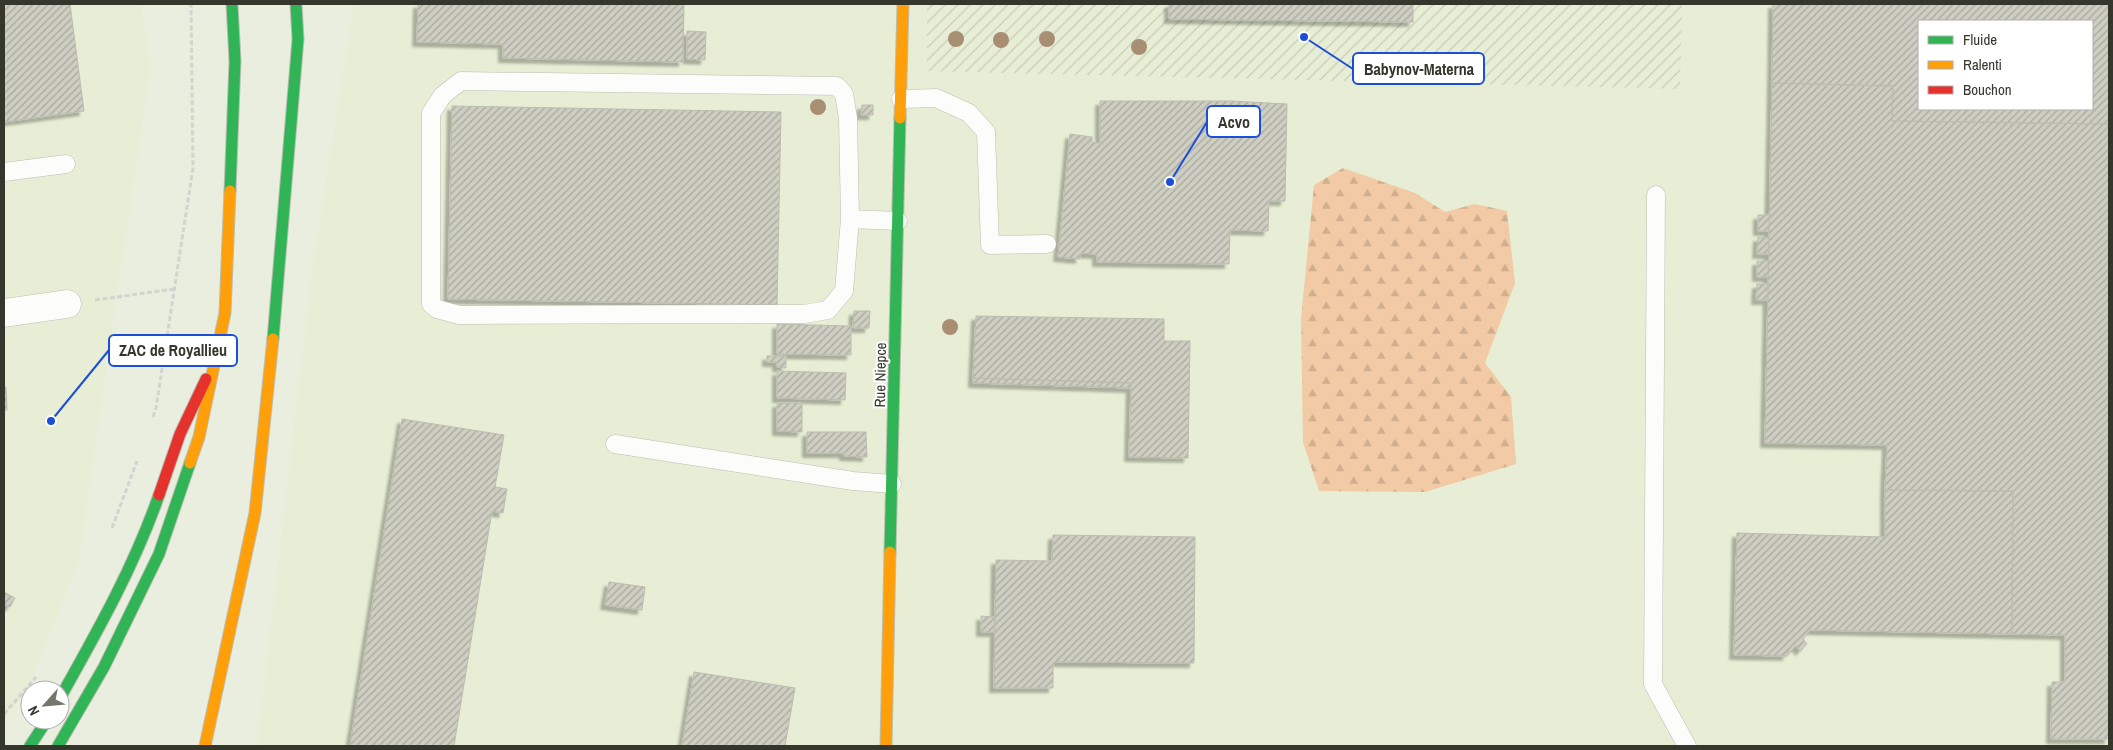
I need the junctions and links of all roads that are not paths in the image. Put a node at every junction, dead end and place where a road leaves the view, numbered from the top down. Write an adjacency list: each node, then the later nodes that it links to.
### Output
1 (232, 4): 13 (main road)
2 (296, 4): 22 (main road)
3 (903, 4): 4 (main road, Rue Niepce)
4 (901, 99): 9 (main road, Rue Niepce); 10 (lane)
5 (66, 164): 6 (lane)
6 (4, 172)
7 (1656, 195): 24 (lane)
8 (850, 219): 8 (lane); 9 (lane)
9 (898, 221): 15 (main road, Rue Niepce)
10 (1047, 244)
11 (67, 304): 12 (street)
12 (4, 312)
13 (215, 357): 16 (main road); 21 (main road)
14 (615, 444): 15 (lane)
15 (892, 484): 23 (main road, Rue Niepce)
16 (70, 680)
17 (38, 730): 19 (lane)
18 (41, 730): 20 (main road)
19 (19, 746)
20 (30, 746)
21 (58, 746)
22 (205, 746)
23 (886, 746)
24 (1687, 746)

